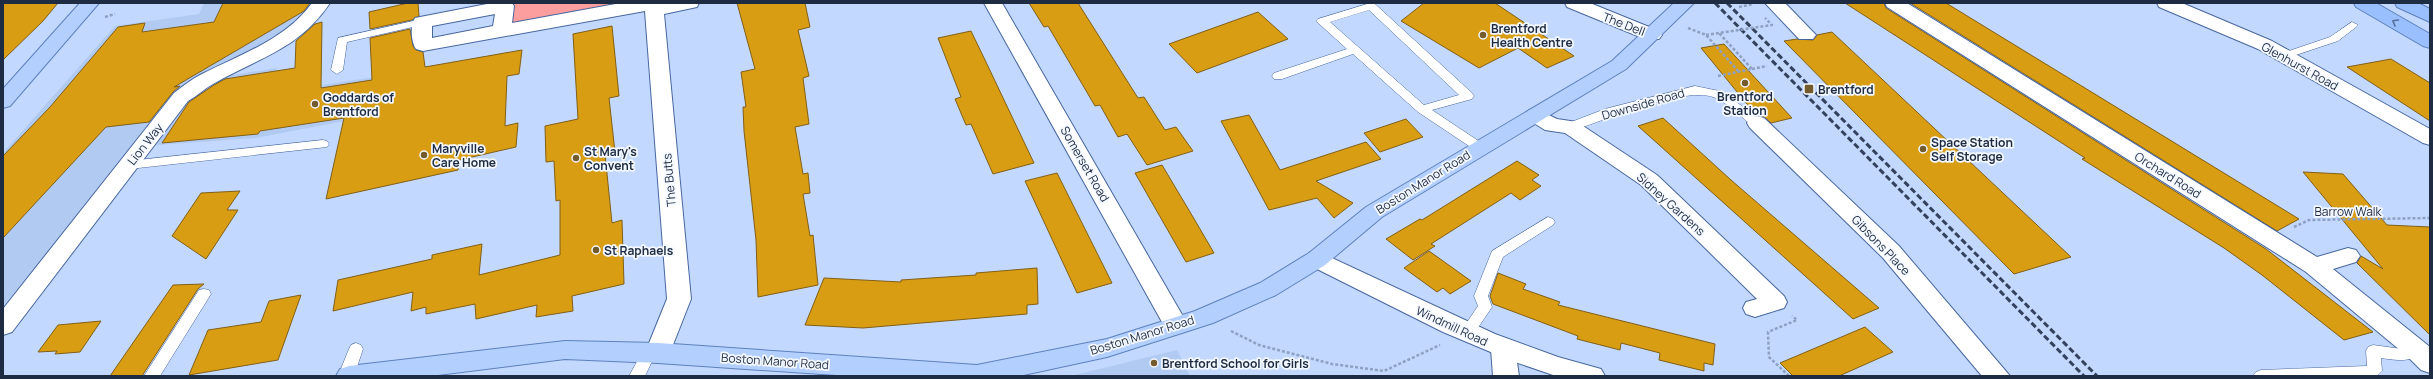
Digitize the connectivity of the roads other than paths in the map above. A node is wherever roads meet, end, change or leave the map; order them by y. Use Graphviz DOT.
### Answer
graph roads {
  1 [pos="90,3"];
  2 [pos="321,3"];
  3 [pos="690,3"];
  4 [pos="993,3"];
  5 [pos="1574,3"];
  6 [pos="1894,3"];
  7 [pos="2166,3"];
  8 [pos="2363,3"];
  9 [pos="2404,3"];
  10 [pos="653,5"];
  11 [pos="1769,11"];
  12 [pos="1681,14"];
  13 [pos="2430,16"];
  14 [pos="422,22"];
  15 [pos="2352,25"];
  16 [pos="1652,35"];
  17 [pos="1806,35"];
  18 [pos="2430,42"];
  19 [pos="1355,50"];
  20 [pos="2284,56"];
  21 [pos="337,70"];
  22 [pos="1278,76"];
  23 [pos="10,88"];
  24 [pos="3,102"];
  25 [pos="1422,109"];
  26 [pos="1536,115"];
  27 [pos="1757,123"];
  28 [pos="1570,127"];
  29 [pos="2430,138"];
  30 [pos="323,144"];
  31 [pos="1479,147"];
  32 [pos="129,165"];
  33 [pos="1548,222"];
  34 [pos="2348,256"];
  35 [pos="1317,259"];
  36 [pos="2314,266"];
  37 [pos="204,294"];
  38 [pos="1765,305"];
  39 [pos="1176,324"];
  40 [pos="3,326"];
  41 [pos="1466,334"];
  42 [pos="356,349"];
  43 [pos="1503,349"];
  44 [pos="653,353"];
  45 [pos="2423,356"];
  46 [pos="430,371"];
  47 [pos="946,374"];
  48 [pos="152,376"];
  49 [pos="346,376"];
  50 [pos="349,376"];
  51 [pos="637,376"];
  52 [pos="1506,376"];
  53 [pos="1592,376"];
  54 [pos="1997,376"];
  55 [pos="2261,376"];
  1 -- 23 [label="main road"];
  2 -- 32 [label="street, Lion Way"];
  3 -- 10 [label="street"];
  4 -- 39 [label="street, Somerset Road"];
  5 -- 16 [label="street, The Dell"];
  6 -- 36 [label="street, Orchard Road"];
  7 -- 20 [label="street, Glenhurst Road"];
  18 -- 8 [label="highway, one-way"];
  9 -- 13 [label="highway"];
  10 -- 14 [label="street"];
  10 -- 44 [label="street, The Butts"];
  11 -- 17 [label="street"];
  12 -- 16 [label="main road, Boston Manor Road"];
  14 -- 21 [label="lane"];
  15 -- 20 [label="lane"];
  16 -- 26 [label="main road, Boston Manor Road"];
  19 -- 22 [label="lane"];
  19 -- 25 [label="lane"];
  19 -- 25 [label="lane"];
  20 -- 29 [label="street, Glenhurst Road"];
  23 -- 24 [label="main road"];
  25 -- 31 [label="lane"];
  26 -- 28 [label="street, Sidney Gardens"];
  26 -- 31 [label="main road, Boston Manor Road"];
  27 -- 28 [label="lane, Downside Road"];
  27 -- 54 [label="street, Gibsons Place"];
  28 -- 38 [label="street, Sidney Gardens"];
  30 -- 32 [label="lane"];
  31 -- 35 [label="main road, Boston Manor Road"];
  32 -- 40 [label="street, Lion Way"];
  33 -- 41 [label="lane"];
  34 -- 36 [label="street"];
  35 -- 39 [label="main road, Boston Manor Road"];
  35 -- 41 [label="street, Windmill Road"];
  36 -- 45 [label="street, Orchard Road"];
  37 -- 48 [label="lane"];
  39 -- 47 [label="main road, Boston Manor Road"];
  41 -- 43 [label="street, Windmill Road"];
  42 -- 49 [label="lane"];
  43 -- 52 [label="street"];
  43 -- 53 [label="street, Windmill Road"];
  44 -- 46 [label="main road, Boston Manor Road"];
  44 -- 47 [label="main road, Boston Manor Road"];
  44 -- 51 [label="lane"];
  45 -- 55 [label="lane"];
  46 -- 50 [label="main road, Boston Manor Road"];
}
